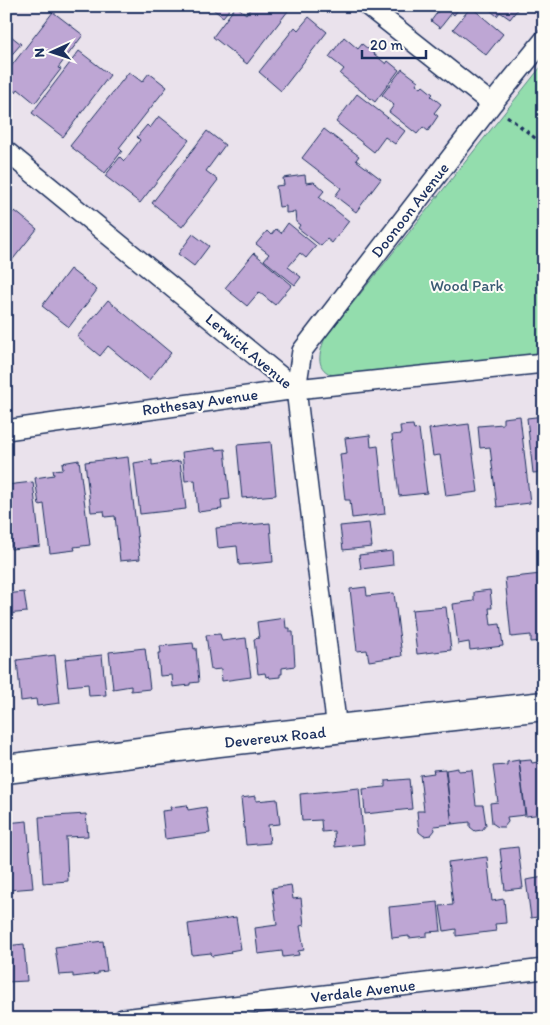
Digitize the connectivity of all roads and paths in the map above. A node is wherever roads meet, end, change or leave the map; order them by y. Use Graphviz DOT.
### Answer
graph roads {
  1 [pos="368,6"];
  2 [pos="544,40"];
  3 [pos="492,104"];
  4 [pos="544,145"];
  5 [pos="6,151"];
  6 [pos="544,362"];
  7 [pos="296,389"];
  8 [pos="6,430"];
  9 [pos="544,706"];
  10 [pos="337,730"];
  11 [pos="6,769"];
  12 [pos="544,969"];
  13 [pos="123,1019"];
  1 -- 3 [label="street"];
  2 -- 3 [label="street, Doonoon Avenue"];
  3 -- 4 [label="path"];
  3 -- 7 [label="street, Doonoon Avenue"];
  5 -- 7 [label="street, Lerwick Avenue"];
  6 -- 7 [label="street, Rothesay Avenue"];
  7 -- 8 [label="street, Rothesay Avenue"];
  7 -- 10 [label="street, Lerwick Avenue"];
  9 -- 10 [label="street, Devereux Road"];
  10 -- 11 [label="street, Devereux Road"];
  12 -- 13 [label="street, Verdale Avenue"];
}
